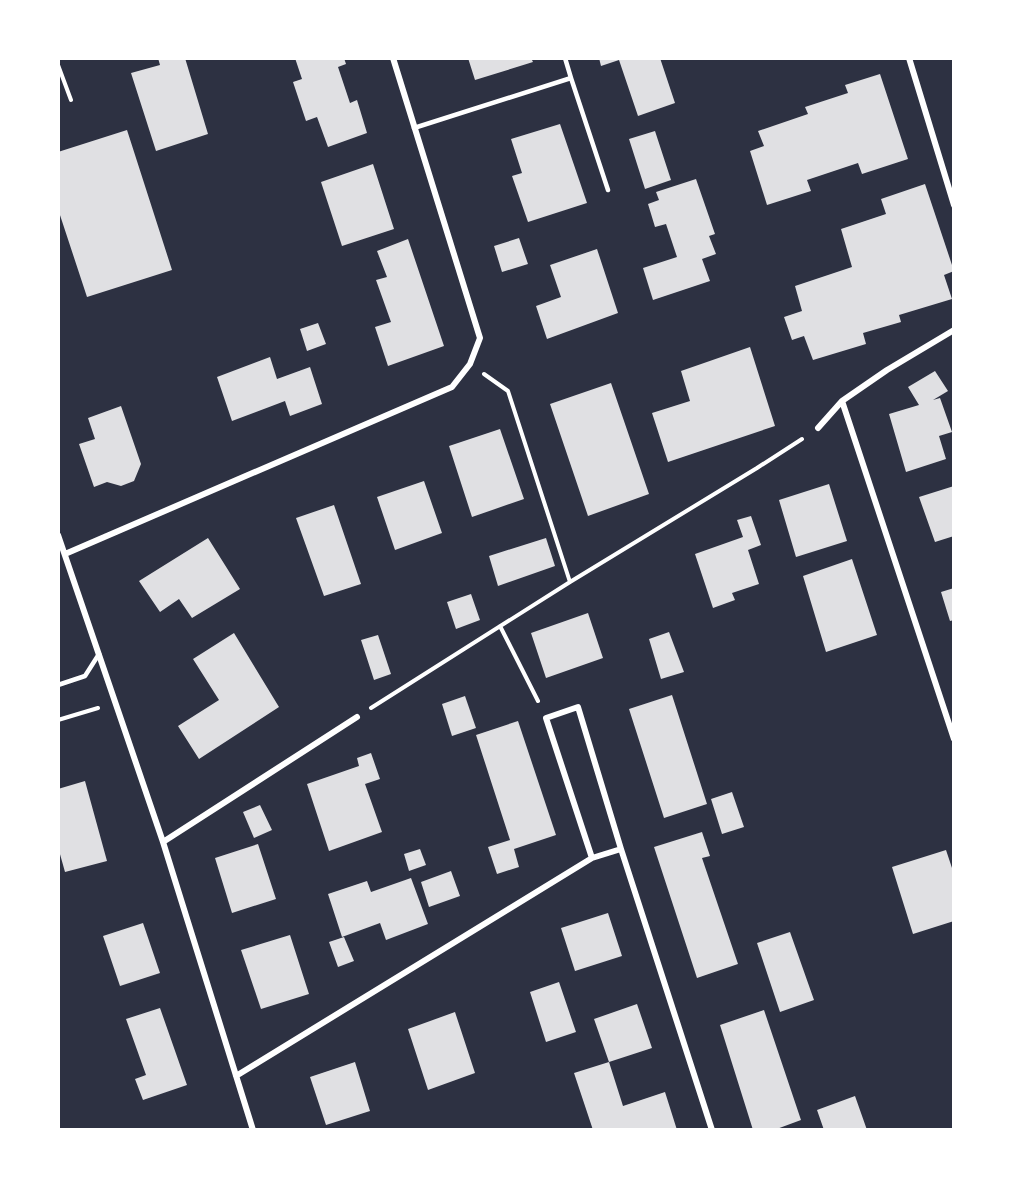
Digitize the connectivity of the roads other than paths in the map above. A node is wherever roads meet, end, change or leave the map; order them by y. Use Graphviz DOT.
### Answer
graph roads {
  1 [pos="393,58"];
  2 [pos="565,58"];
  3 [pos="909,58"];
  4 [pos="571,78"];
  5 [pos="414,128"];
  6 [pos="608,190"];
  7 [pos="954,205"];
  8 [pos="954,330"];
  9 [pos="842,401"];
  10 [pos="818,428"];
  11 [pos="58,535"];
  12 [pos="65,554"];
  13 [pos="99,654"];
  14 [pos="58,685"];
  15 [pos="357,717"];
  16 [pos="954,739"];
  17 [pos="163,842"];
  18 [pos="621,849"];
  19 [pos="592,858"];
  20 [pos="236,1076"];
  21 [pos="254,1130"];
  22 [pos="712,1130"];
  1 -- 5 [label="street"];
  2 -- 4 [label="lane"];
  3 -- 7 [label="street"];
  4 -- 5 [label="lane"];
  4 -- 6 [label="lane"];
  5 -- 12 [label="street"];
  8 -- 9 [label="street"];
  9 -- 10 [label="street"];
  9 -- 16 [label="street"];
  11 -- 12 [label="street"];
  12 -- 13 [label="street"];
  13 -- 14 [label="lane"];
  13 -- 17 [label="street"];
  15 -- 17 [label="street"];
  17 -- 20 [label="street"];
  18 -- 19 [label="street"];
  18 -- 19 [label="street"];
  18 -- 22 [label="street"];
  19 -- 20 [label="street"];
  20 -- 21 [label="street"];
}
